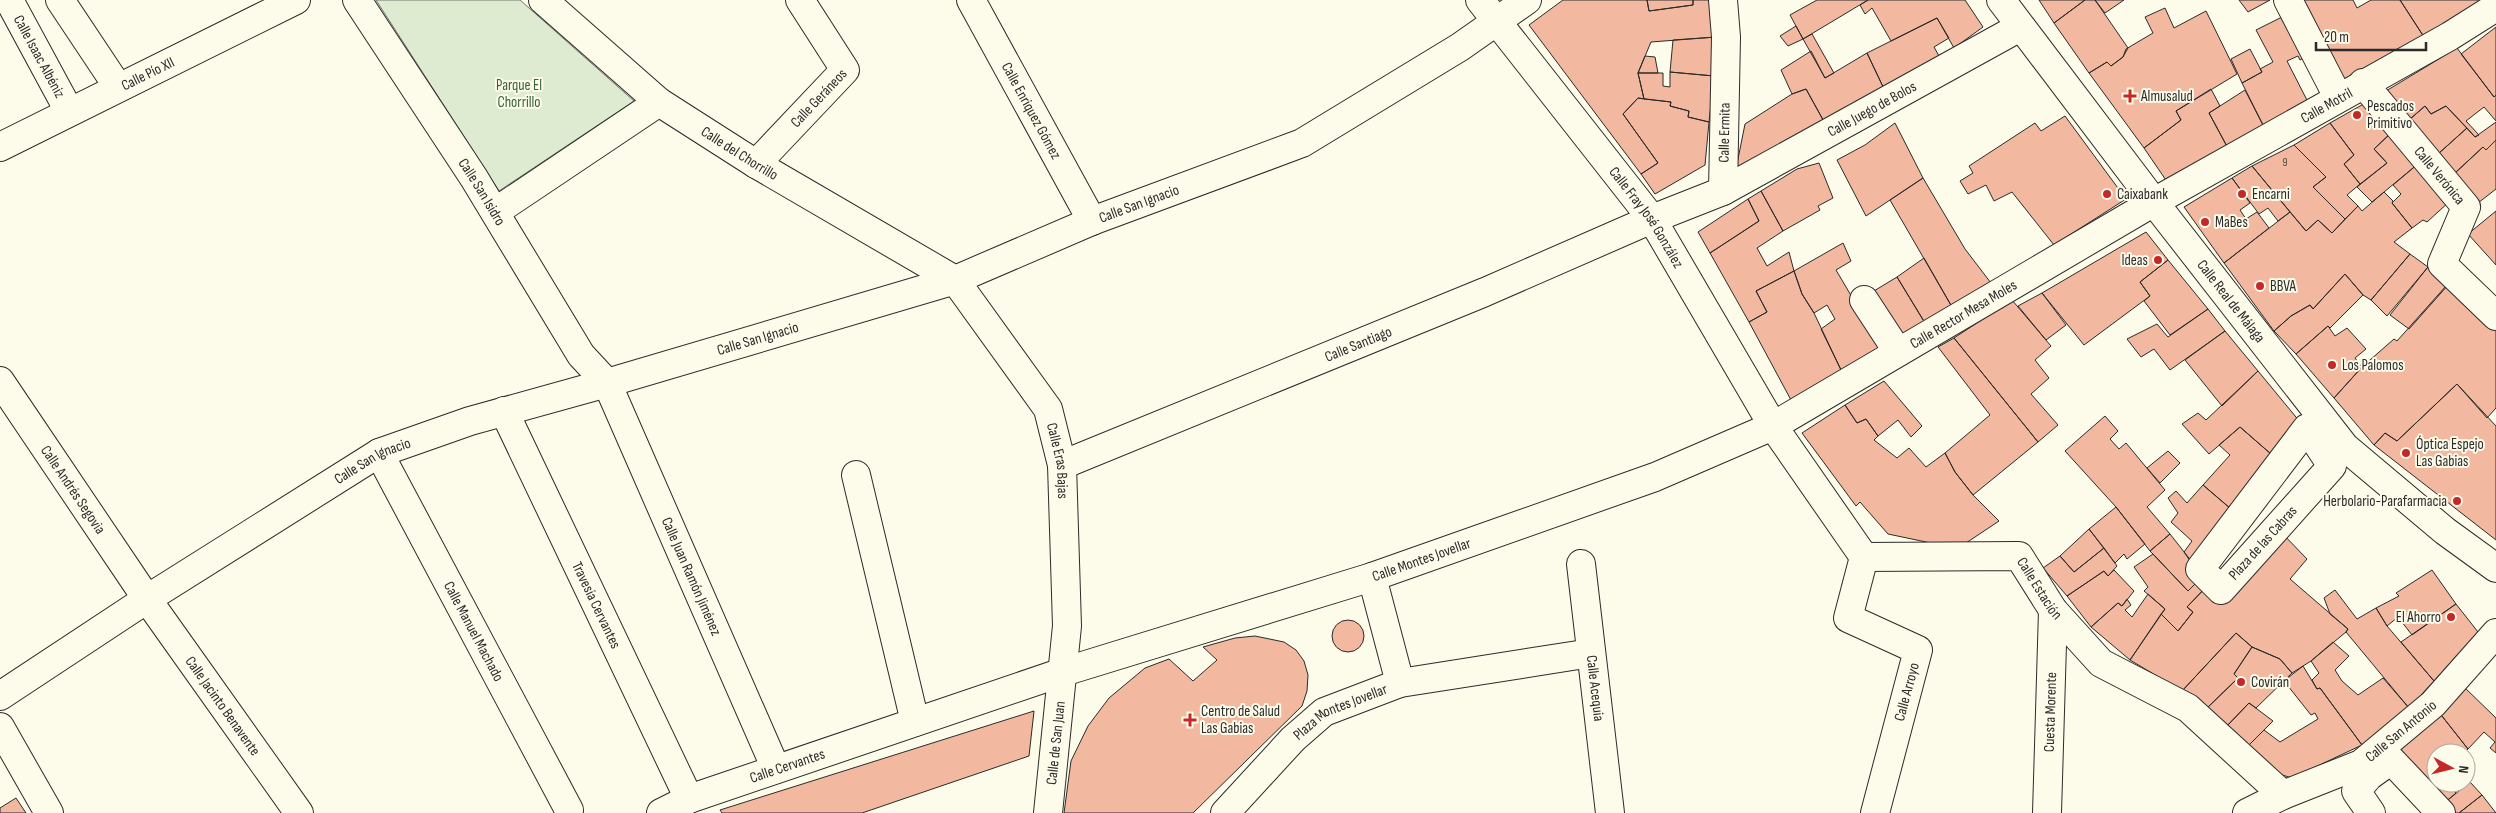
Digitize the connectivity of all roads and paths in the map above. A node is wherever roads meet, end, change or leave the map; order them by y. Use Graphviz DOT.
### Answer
graph roads {
  1 [pos="9,0"];
  2 [pos="60,0"];
  3 [pos="296,0"];
  4 [pos="357,0"];
  5 [pos="543,0"];
  6 [pos="800,0"];
  7 [pos="971,0"];
  8 [pos="1480,0"];
  9 [pos="1528,0"];
  10 [pos="1724,0"];
  11 [pos="2001,0"];
  12 [pos="2288,0"];
  13 [pos="2496,6"];
  14 [pos="1499,21"];
  15 [pos="2020,27"];
  16 [pos="2363,83"];
  17 [pos="118,87"];
  18 [pos="2338,97"];
  19 [pos="659,102"];
  20 [pos="69,111"];
  21 [pos="0,147"];
  22 [pos="756,164"];
  23 [pos="1723,190"];
  24 [pos="2154,202"];
  25 [pos="495,212"];
  26 [pos="1652,219"];
  27 [pos="1092,221"];
  28 [pos="955,280"];
  29 [pos="1864,300"];
  30 [pos="2496,316"];
  31 [pos="1898,352"];
  32 [pos="0,381"];
  33 [pos="607,383"];
  34 [pos="504,412"];
  35 [pos="1773,426"];
  36 [pos="2307,428"];
  37 [pos="379,453"];
  38 [pos="1062,465"];
  39 [pos="856,475"];
  40 [pos="1864,557"];
  41 [pos="1581,564"];
  42 [pos="2496,568"];
  43 [pos="1372,577"];
  44 [pos="147,599"];
  45 [pos="2053,610"];
  46 [pos="2496,633"];
  47 [pos="1591,653"];
  48 [pos="1063,672"];
  49 [pos="1400,683"];
  50 [pos="0,696"];
  51 [pos="915,722"];
  52 [pos="0,727"];
  53 [pos="776,769"];
  54 [pos="2327,778"];
  55 [pos="2283,795"];
  56 [pos="701,802"];
  57 [pos="569,810"];
  58 [pos="48,813"];
  59 [pos="299,813"];
  60 [pos="661,813"];
  61 [pos="1048,813"];
  62 [pos="1225,813"];
  63 [pos="1610,813"];
  64 [pos="1875,813"];
  65 [pos="2047,813"];
  66 [pos="2247,813"];
  67 [pos="2351,813"];
  68 [pos="2371,813"];
  69 [pos="2441,813"];
  1 -- 20 [label="street, Calle Isaac Albéniz"];
  2 -- 17 [label="street"];
  3 -- 17 [label="street, Calle Pío XII"];
  4 -- 25 [label="street, Calle San Isidro"];
  5 -- 19 [label="street, Calle del Chorrillo"];
  6 -- 22 [label="street, Calle Geráneos"];
  7 -- 27 [label="street, Calle Enriquez Gómez"];
  8 -- 14 [label="street, Calle Fray José González"];
  9 -- 14 [label="street, Calle San Ignacio"];
  10 -- 23 [label="street, Calle Ermita"];
  11 -- 15 [label="street, Calle Real de Málaga"];
  12 -- 18 [label="street"];
  13 -- 16 [label="street, Calle Motril"];
  14 -- 26 [label="street, Calle Fray José González"];
  14 -- 27 [label="street, Calle San Ignacio"];
  15 -- 23 [label="street, Calle Juego de Bolos"];
  15 -- 24 [label="street, Calle Real de Málaga"];
  16 -- 18 [label="street, Calle Motril"];
  16 -- 30 [label="street, Calle Verónica"];
  17 -- 20 [label="street, Calle Pío XII"];
  18 -- 24 [label="street, Calle Motril"];
  19 -- 22 [label="street, Calle del Chorrillo"];
  19 -- 25 [label="street"];
  20 -- 21 [label="street, Calle Pío XII"];
  22 -- 28 [label="street, Calle del Chorrillo"];
  23 -- 26 [label="street"];
  24 -- 31 [label="street, Calle Rector Mesa Moles"];
  24 -- 42 [label="street, Calle Real de Málaga"];
  25 -- 33 [label="street, Calle San Isidro"];
  26 -- 35 [label="street, Calle Fray José González"];
  26 -- 38 [label="street, Calle Santiago"];
  27 -- 28 [label="street, Calle San Ignacio"];
  28 -- 33 [label="street, Calle San Ignacio"];
  28 -- 38 [label="street, Calle Eras Bajas"];
  29 -- 31 [label="street"];
  31 -- 35 [label="street, Calle Rector Mesa Moles"];
  32 -- 44 [label="street, Calle Andrés Segovia"];
  33 -- 34 [label="street, Calle San Ignacio"];
  33 -- 53 [label="street, Calle Juan Ramón Jiménez"];
  34 -- 37 [label="street, Calle San Ignacio"];
  34 -- 56 [label="street, Travesía Cervantes"];
  35 -- 40 [label="street"];
  35 -- 43 [label="street, Calle Montes Jovellar"];
  36 -- 36 [label="street, Plaza de las Cabras"];
  37 -- 44 [label="street, Calle San Ignacio"];
  37 -- 57 [label="street, Calle Manuel Machado"];
  38 -- 48 [label="street, Calle Eras Bajas"];
  39 -- 51 [label="street"];
  40 -- 45 [label="street, Calle Estación"];
  40 -- 64 [label="street, Calle Arroyo"];
  41 -- 47 [label="street, Calle Acequia"];
  43 -- 48 [label="street, Calle Montes Jovellar"];
  43 -- 49 [label="street, Plaza Montes Jovellar"];
  44 -- 50 [label="street, Calle San Ignacio"];
  44 -- 59 [label="street, Calle Jacinto Benavente"];
  45 -- 55 [label="street, Calle Estación"];
  45 -- 65 [label="street, Cuesta Morente"];
  46 -- 54 [label="street, Calle San Antonio"];
  47 -- 49 [label="street, Plaza Montes Jovellar"];
  47 -- 63 [label="street, Calle Acequia"];
  48 -- 51 [label="street, Calle Cervantes"];
  48 -- 61 [label="street, Calle de San Juan"];
  49 -- 62 [label="street, Plaza Montes Jovellar"];
  51 -- 53 [label="street, Calle Cervantes"];
  52 -- 58 [label="street"];
  53 -- 56 [label="street, Calle Cervantes"];
  54 -- 55 [label="street, Calle San Antonio"];
  54 -- 67 [label="street"];
  55 -- 66 [label="street, Calle San Antonio"];
  56 -- 60 [label="street, Calle Cervantes"];
  68 -- 69 [label="street"];
}
